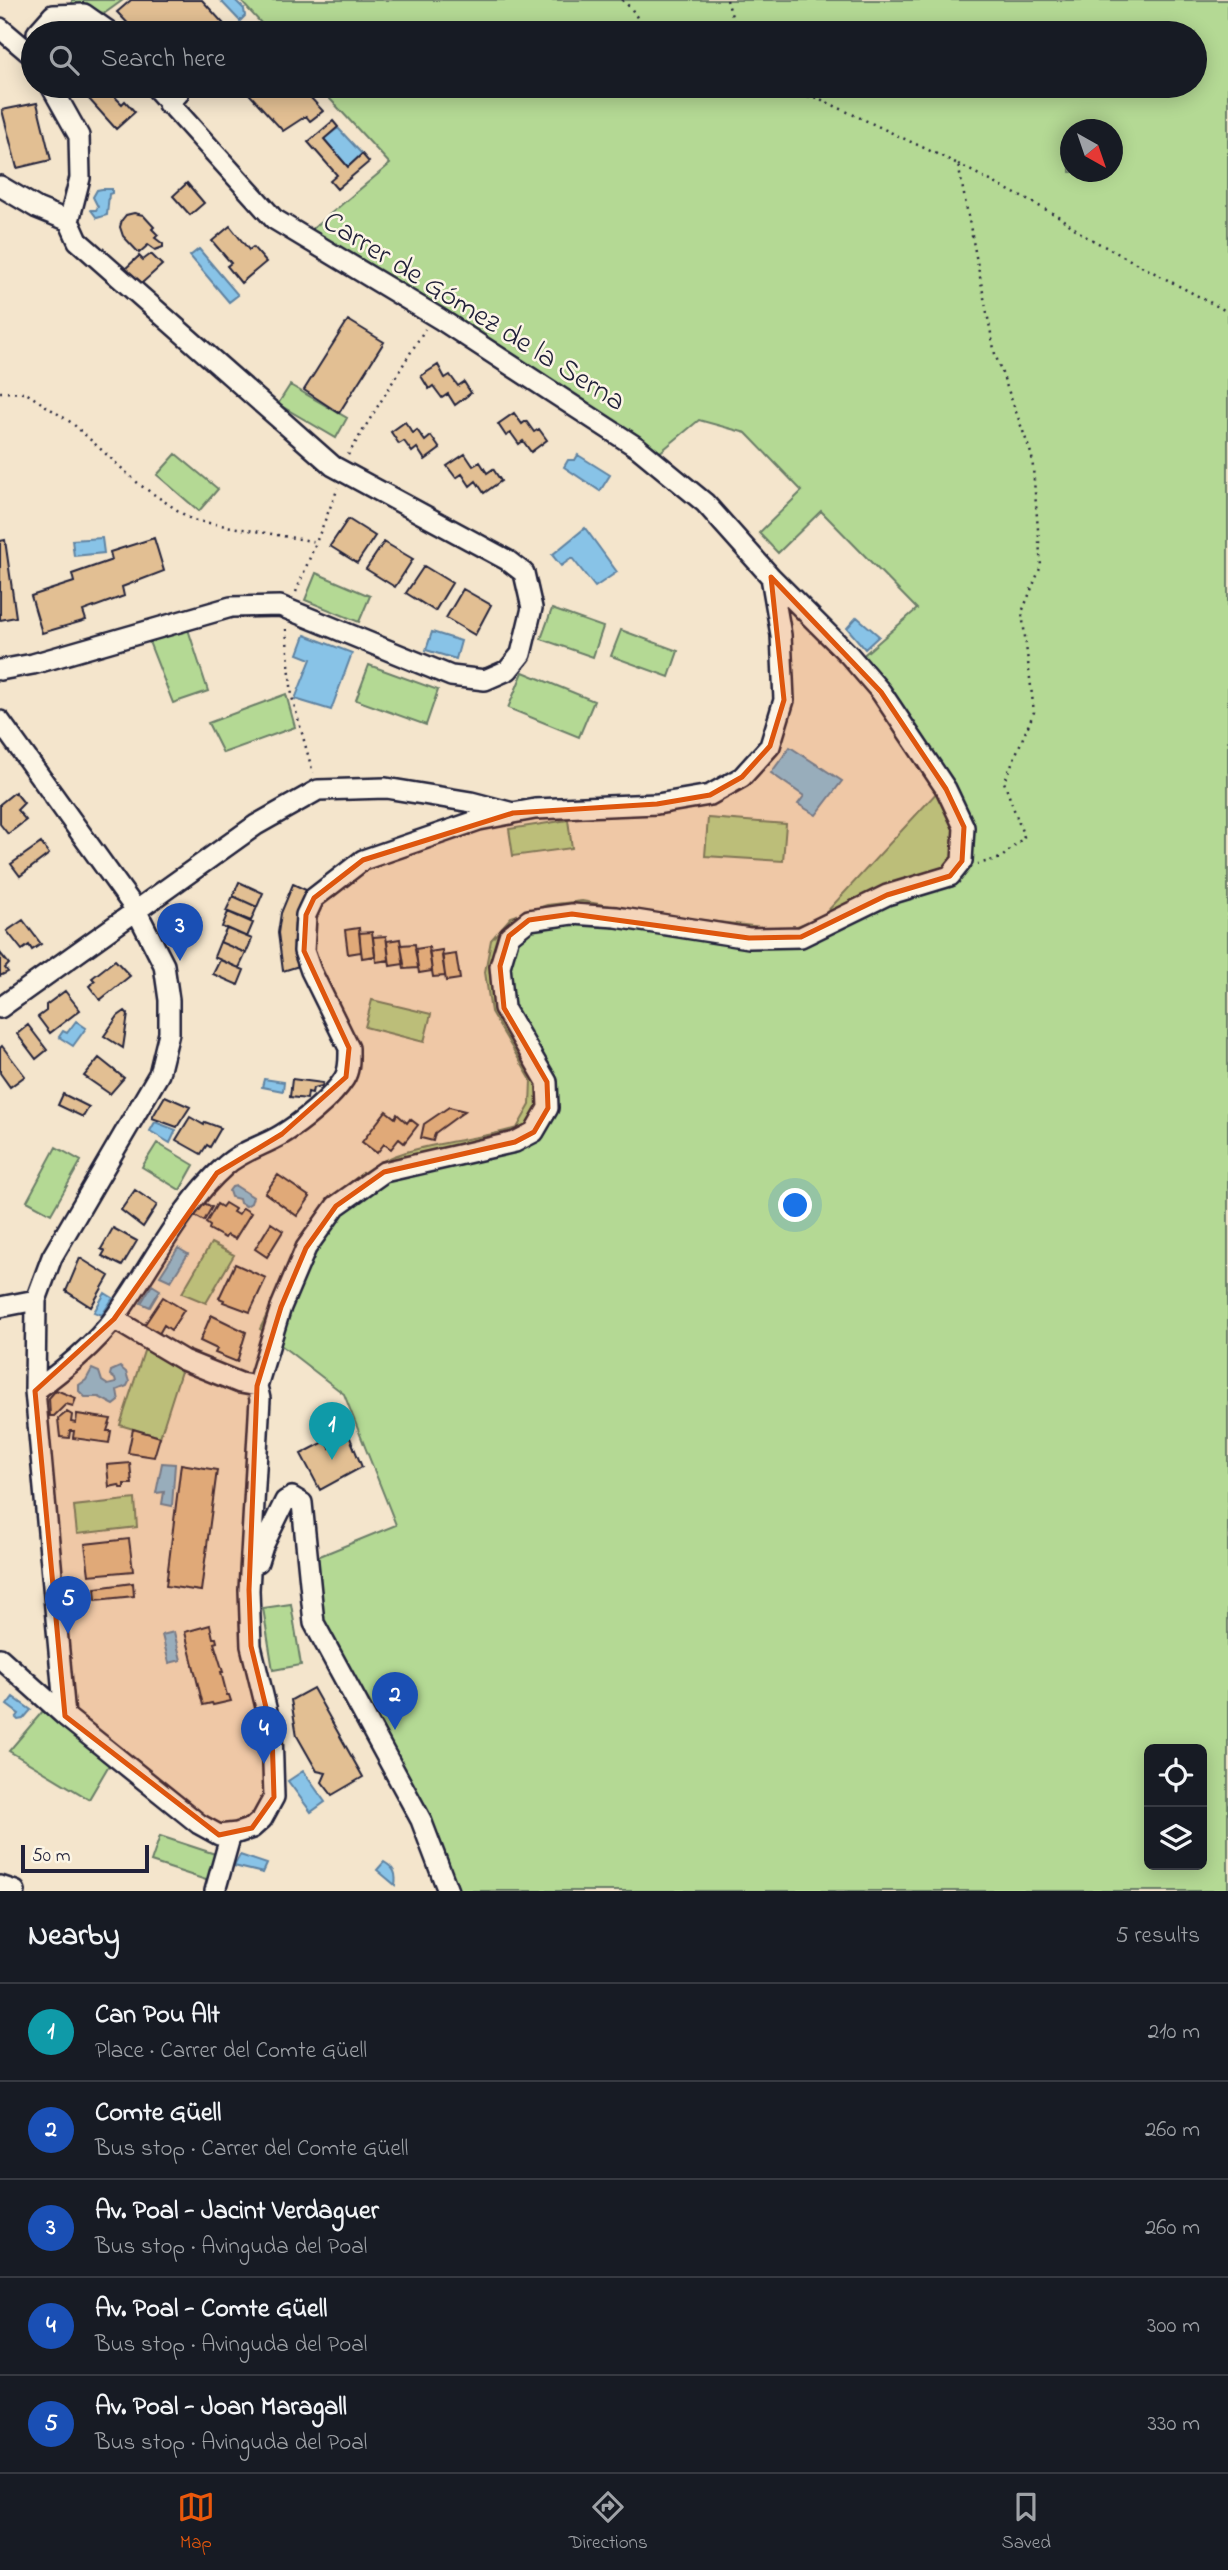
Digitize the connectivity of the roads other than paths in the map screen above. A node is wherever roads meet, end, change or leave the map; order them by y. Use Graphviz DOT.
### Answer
graph roads {
  1 [pos="48,21"];
  2 [pos="94,21"];
  3 [pos="0,28"];
  4 [pos="21,43"];
  5 [pos="58,98"];
  6 [pos="164,98"];
  7 [pos="174,98"];
  8 [pos="169,104"];
  9 [pos="0,186"];
  10 [pos="69,221"];
  11 [pos="771,577"];
  12 [pos="0,670"];
  13 [pos="0,721"];
  14 [pos="513,813"];
  15 [pos="136,910"];
  16 [pos="0,1008"];
  17 [pos="36,1300"];
  18 [pos="0,1307"];
  19 [pos="114,1319"];
  20 [pos="257,1386"];
  21 [pos="34,1391"];
  22 [pos="249,1590"];
  23 [pos="3,1664"];
  24 [pos="65,1716"];
  25 [pos="231,1834"];
  26 [pos="0,1886"];
  27 [pos="15,1891"];
  28 [pos="215,1891"];
  29 [pos="448,1891"];
  1 -- 2 [label="street"];
  3 -- 4 [label="street"];
  5 -- 10 [label="street"];
  6 -- 8 [label="street, Carrer de Gómez de la Serna"];
  7 -- 8 [label="street"];
  8 -- 11 [label="street, Carrer de Gómez de la Serna"];
  9 -- 10 [label="street"];
  10 -- 12 [label="street"];
  11 -- 14 [label="street"];
  11 -- 20 [label="street, Carrer de Gómez de la Serna"];
  13 -- 15 [label="street"];
  14 -- 15 [label="street"];
  14 -- 19 [label="street"];
  15 -- 16 [label="street"];
  15 -- 17 [label="street"];
  17 -- 18 [label="street"];
  17 -- 21 [label="street"];
  19 -- 20 [label="street"];
  19 -- 21 [label="street"];
  20 -- 22 [label="street"];
  21 -- 24 [label="street"];
  22 -- 25 [label="street"];
  22 -- 29 [label="street"];
  23 -- 24 [label="street"];
  24 -- 25 [label="street"];
  25 -- 28 [label="street"];
  26 -- 27 [label="street"];
}
